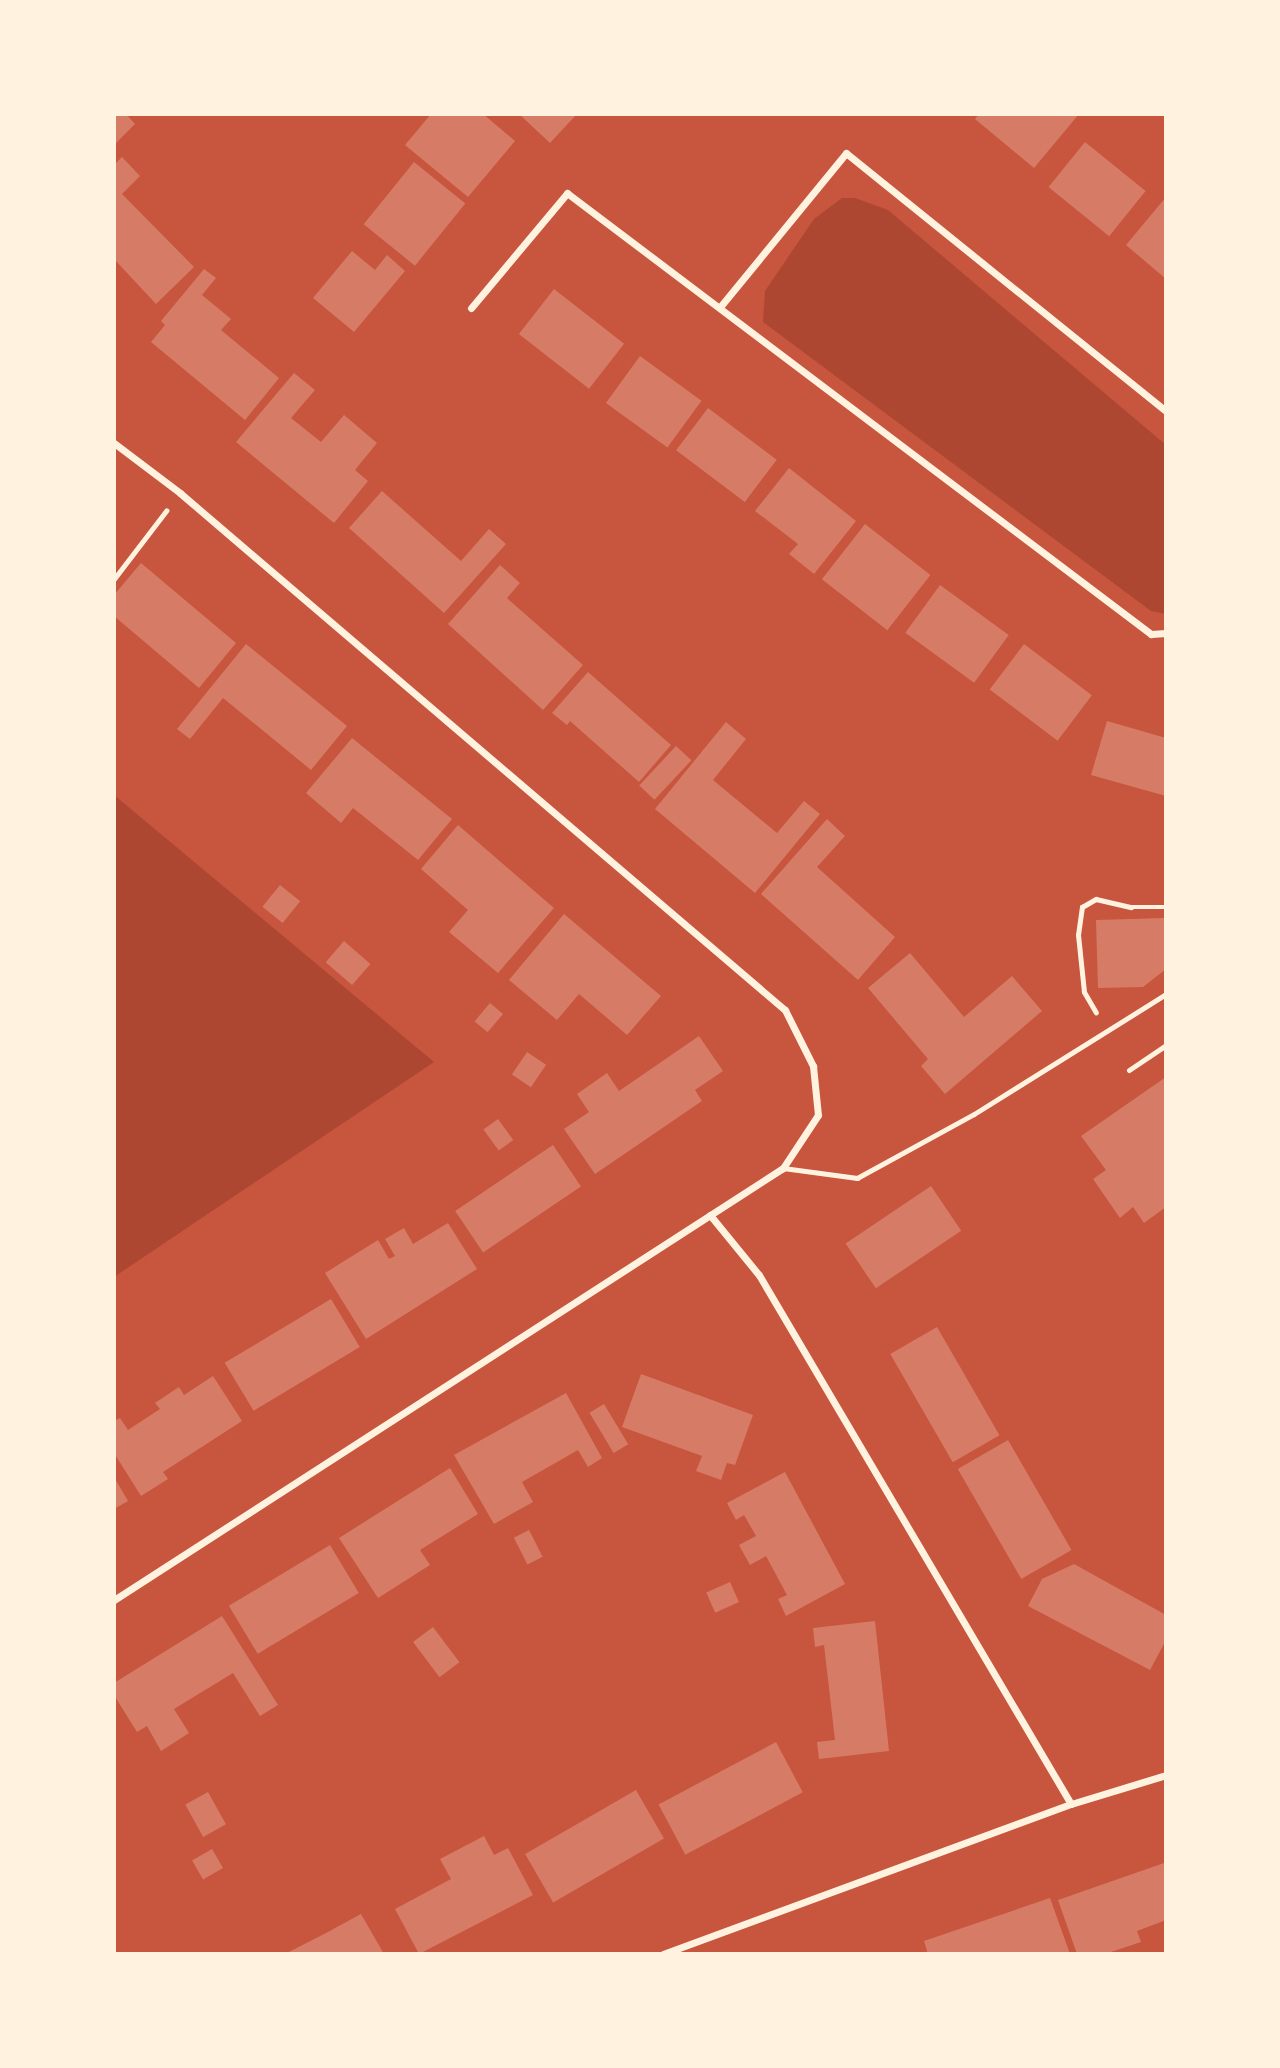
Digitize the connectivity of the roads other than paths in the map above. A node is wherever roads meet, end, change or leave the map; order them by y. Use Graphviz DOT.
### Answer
graph roads {
  1 [pos="720,307"];
  2 [pos="471,308"];
  3 [pos="1166,411"];
  4 [pos="114,443"];
  5 [pos="1166,633"];
  6 [pos="1166,995"];
  7 [pos="1166,1045"];
  8 [pos="1129,1070"];
  9 [pos="783,1167"];
  10 [pos="709,1215"];
  11 [pos="114,1600"];
  12 [pos="1166,1775"];
  13 [pos="1070,1804"];
  14 [pos="663,1954"];
  1 -- 2 [label="street"];
  1 -- 3 [label="street"];
  1 -- 5 [label="street"];
  4 -- 9 [label="street"];
  6 -- 9 [label="lane"];
  7 -- 8 [label="lane"];
  9 -- 10 [label="street"];
  10 -- 11 [label="street"];
  10 -- 13 [label="street"];
  12 -- 13 [label="street"];
  13 -- 14 [label="street"];
}
